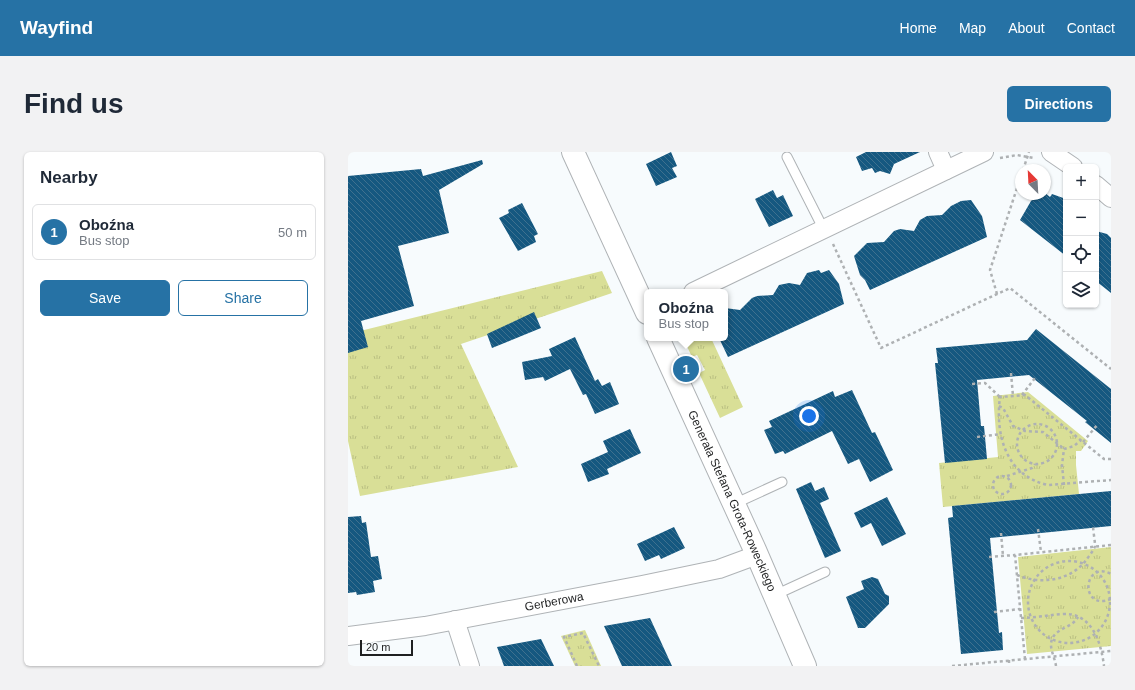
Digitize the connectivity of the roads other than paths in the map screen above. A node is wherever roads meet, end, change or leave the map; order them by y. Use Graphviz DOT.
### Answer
graph roads {
  1 [pos="573,152"];
  2 [pos="938,152"];
  3 [pos="787,156"];
  4 [pos="990,156"];
  5 [pos="1045,156"];
  6 [pos="1065,164"];
  7 [pos="946,170"];
  8 [pos="1099,188"];
  9 [pos="1111,198"];
  10 [pos="823,228"];
  11 [pos="699,289"];
  12 [pos="644,307"];
  13 [pos="659,341"];
  14 [pos="782,482"];
  15 [pos="734,504"];
  16 [pos="757,555"];
  17 [pos="826,572"];
  18 [pos="775,595"];
  19 [pos="455,620"];
  20 [pos="348,636"];
  21 [pos="470,666"];
  22 [pos="805,666"];
  1 -- 12 [label="street"];
  2 -- 7 [label="street"];
  3 -- 10 [label="lane"];
  4 -- 7 [label="street"];
  5 -- 6 [label="street"];
  7 -- 10 [label="street"];
  8 -- 9 [label="street"];
  10 -- 11 [label="street"];
  13 -- 15 [label="street, Generała Stefana Grota-Roweckiego"];
  14 -- 15 [label="lane"];
  15 -- 16 [label="street, Generała Stefana Grota-Roweckiego"];
  16 -- 18 [label="street, Generała Stefana Grota-Roweckiego"];
  16 -- 19 [label="street, Gerberowa"];
  17 -- 18 [label="lane"];
  18 -- 22 [label="street, Generała Stefana Grota-Roweckiego"];
  19 -- 20 [label="street, Gerberowa"];
  19 -- 21 [label="street"];
}
